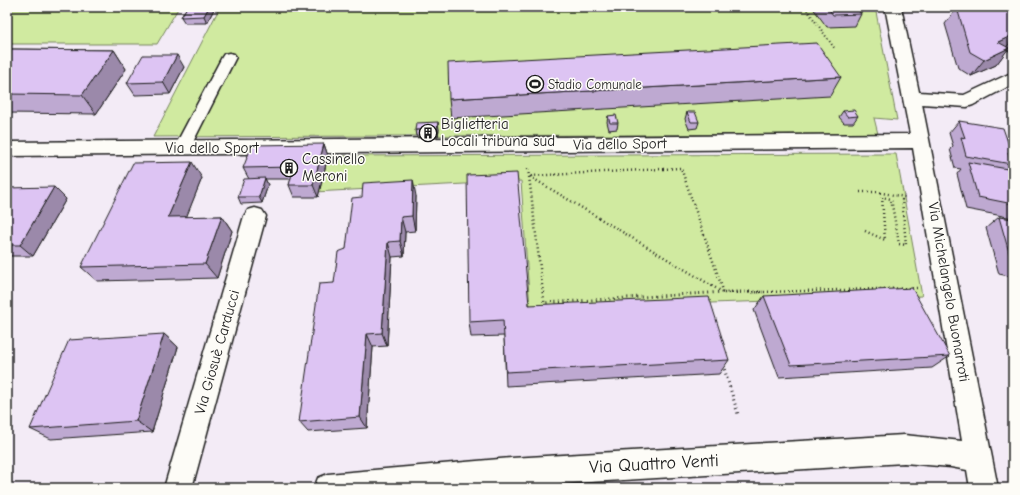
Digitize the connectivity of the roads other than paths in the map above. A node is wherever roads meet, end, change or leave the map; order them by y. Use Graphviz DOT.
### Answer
graph roads {
  1 [pos="893,7"];
  2 [pos="229,57"];
  3 [pos="1013,77"];
  4 [pos="912,97"];
  5 [pos="921,141"];
  6 [pos="182,148"];
  7 [pos="7,149"];
  8 [pos="255,216"];
  9 [pos="979,459"];
  10 [pos="512,480"];
  11 [pos="178,488"];
  12 [pos="328,488"];
  13 [pos="984,488"];
  1 -- 4 [label="street, Via Michelangelo Buonarroti"];
  2 -- 6 [label="lane"];
  3 -- 4 [label="street"];
  4 -- 5 [label="street, Via Michelangelo Buonarroti"];
  5 -- 6 [label="street, Via dello Sport"];
  5 -- 9 [label="street, Via Michelangelo Buonarroti"];
  6 -- 7 [label="street, Via dello Sport"];
  8 -- 11 [label="street, Via Giosuè Carducci"];
  9 -- 10 [label="street, Via Quattro Venti"];
  9 -- 13 [label="street, Via Michelangelo Buonarroti"];
  10 -- 12 [label="street, Via Quattro Venti"];
}
